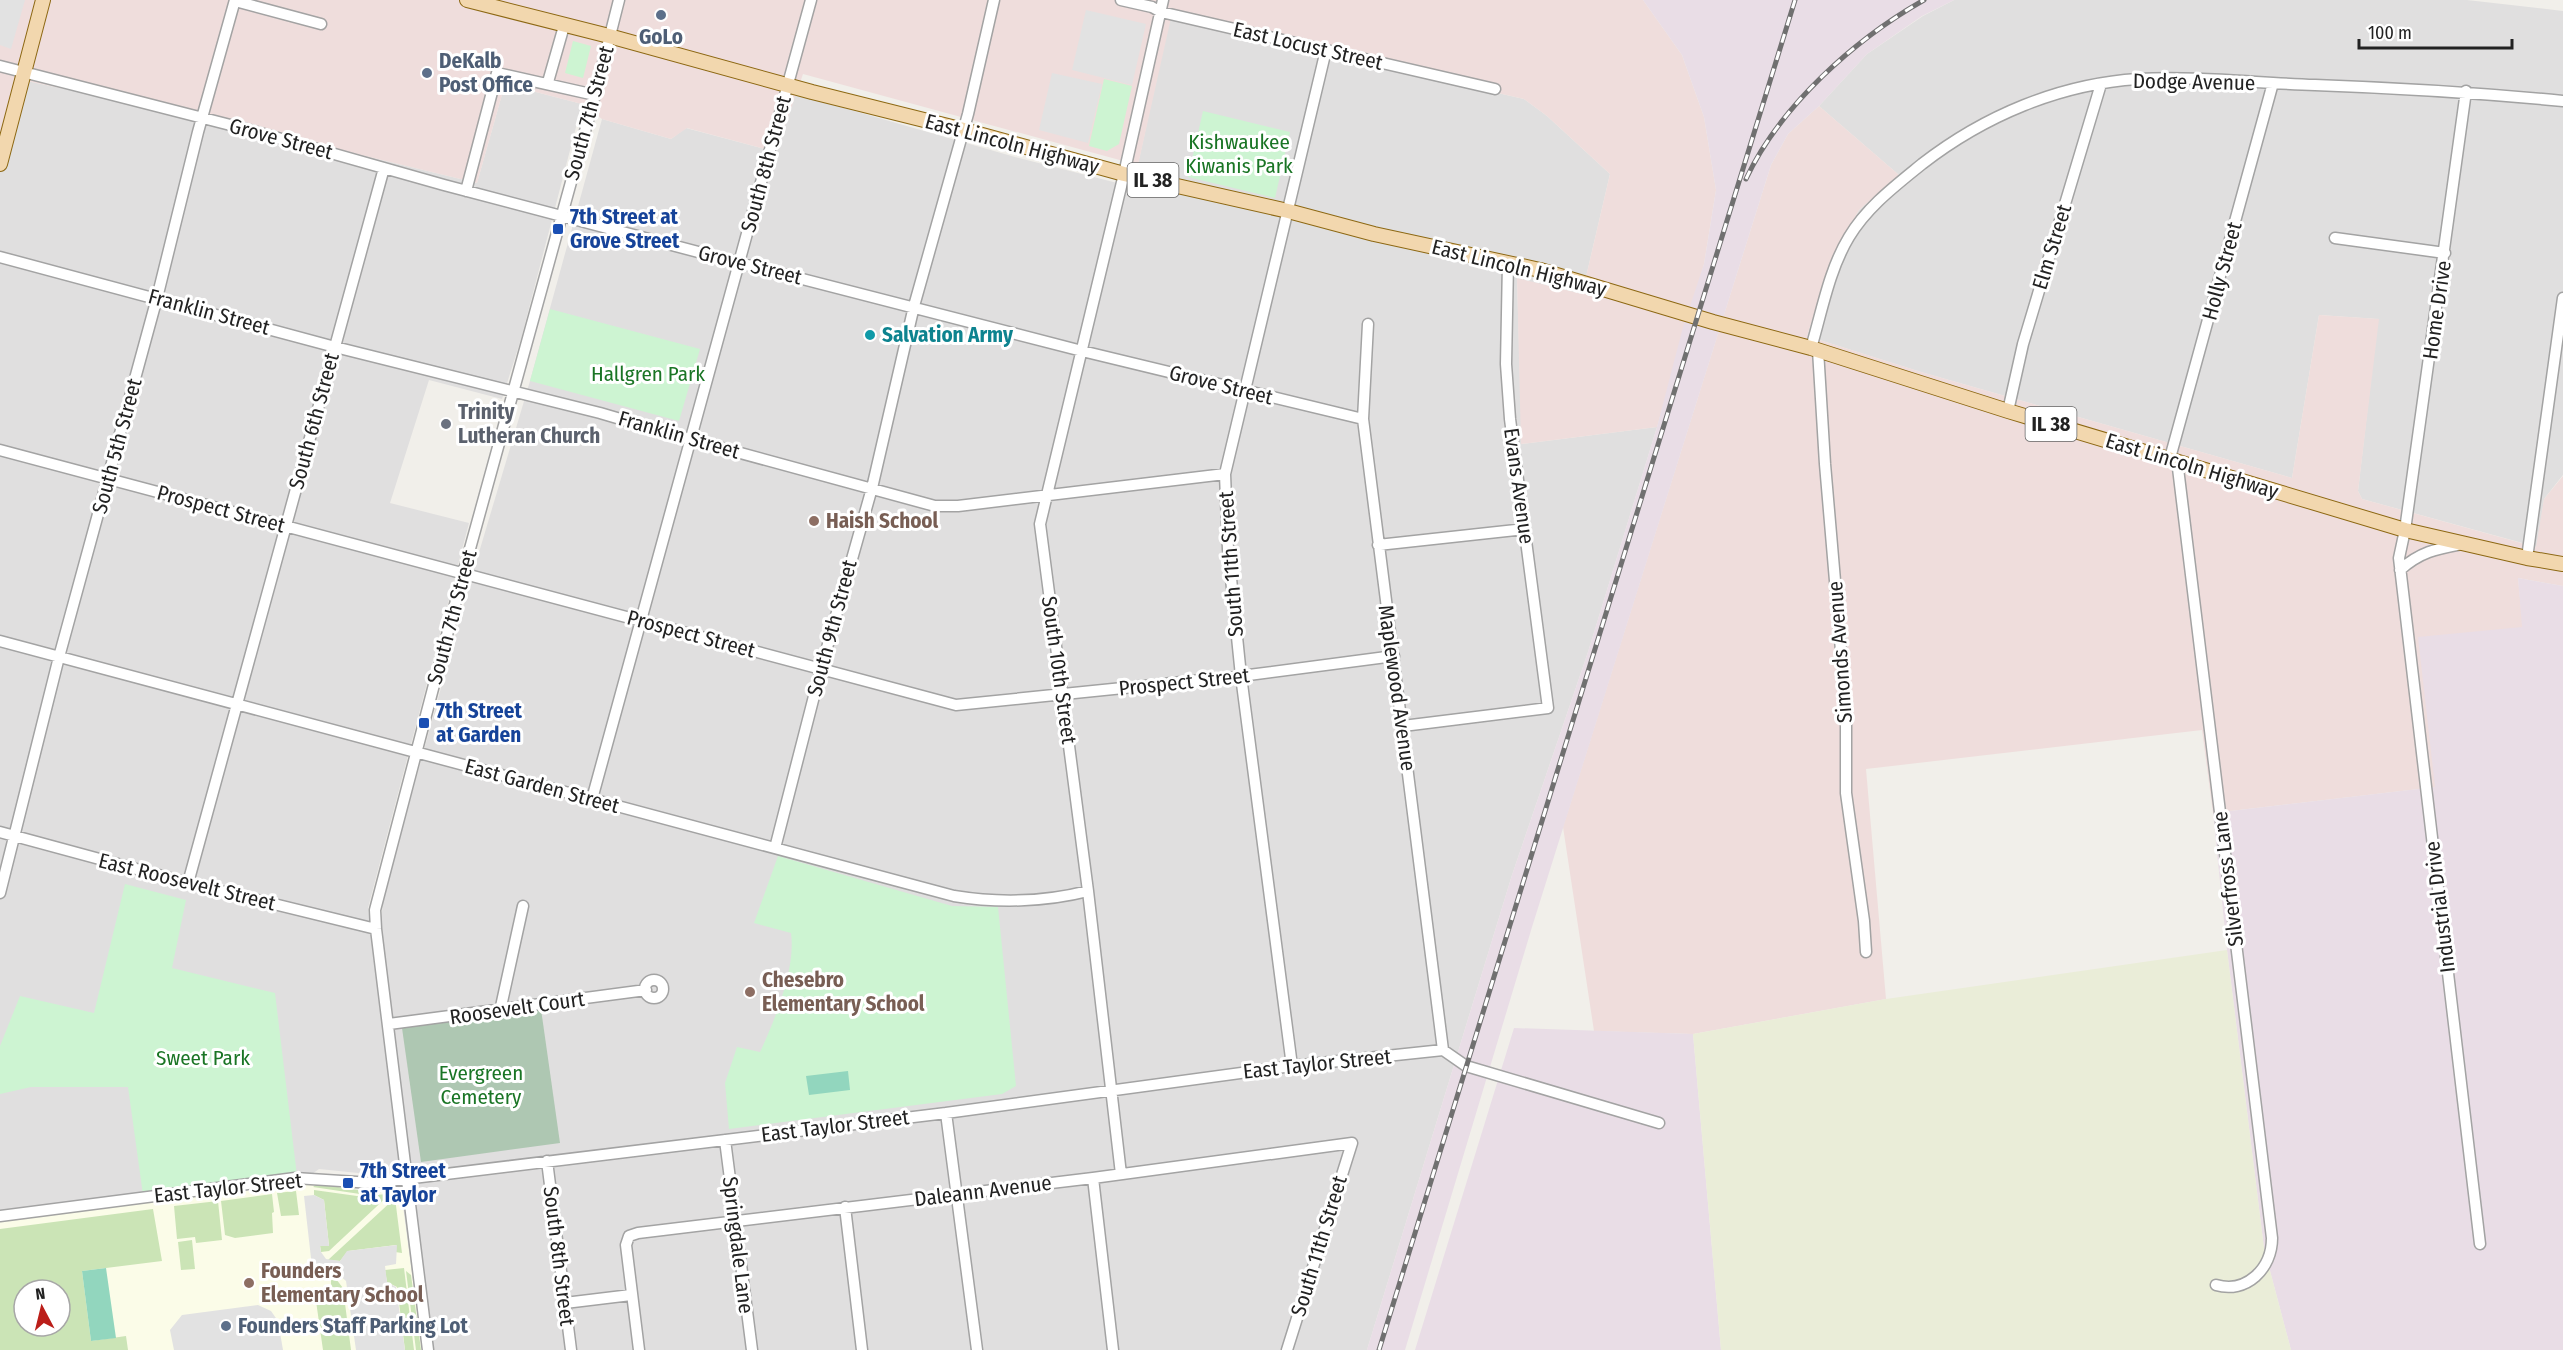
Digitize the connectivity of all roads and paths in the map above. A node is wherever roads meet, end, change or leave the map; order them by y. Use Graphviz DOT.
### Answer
graph roads {
  1 [pos="43,0"];
  2 [pos="467,0"];
  3 [pos="619,0"];
  4 [pos="811,0"];
  5 [pos="994,0"];
  6 [pos="1121,0"];
  7 [pos="1163,0"];
  8 [pos="235,1"];
  9 [pos="1161,12"];
  10 [pos="321,24"];
  11 [pos="564,26"];
  12 [pos="609,36"];
  13 [pos="1326,50"];
  14 [pos="0,66"];
  15 [pos="26,72"];
  16 [pos="548,82"];
  17 [pos="2273,83"];
  18 [pos="787,84"];
  19 [pos="2101,84"];
  20 [pos="1495,89"];
  21 [pos="2466,91"];
  22 [pos="595,95"];
  23 [pos="2563,101"];
  24 [pos="203,120"];
  25 [pos="964,130"];
  26 [pos="0,164"];
  27 [pos="384,168"];
  28 [pos="1124,174"];
  29 [pos="466,191"];
  30 [pos="1288,211"];
  31 [pos="561,216"];
  32 [pos="2335,238"];
  33 [pos="2445,253"];
  34 [pos="0,257"];
  35 [pos="1508,262"];
  36 [pos="740,263"];
  37 [pos="157,298"];
  38 [pos="2563,298"];
  39 [pos="914,306"];
  40 [pos="1368,324"];
  41 [pos="335,347"];
  42 [pos="1814,349"];
  43 [pos="1082,351"];
  44 [pos="514,391"];
  45 [pos="1245,391"];
  46 [pos="2008,411"];
  47 [pos="1363,419"];
  48 [pos="692,439"];
  49 [pos="0,450"];
  50 [pos="2173,459"];
  51 [pos="1225,474"];
  52 [pos="108,480"];
  53 [pos="872,488"];
  54 [pos="1046,496"];
  55 [pos="285,526"];
  56 [pos="1526,529"];
  57 [pos="2405,530"];
  58 [pos="2464,543"];
  59 [pos="1378,545"];
  60 [pos="2527,558"];
  61 [pos="2563,564"];
  62 [pos="2400,570"];
  63 [pos="463,574"];
  64 [pos="640,620"];
  65 [pos="0,641"];
  66 [pos="1394,656"];
  67 [pos="59,657"];
  68 [pos="821,669"];
  69 [pos="1241,676"];
  70 [pos="1063,694"];
  71 [pos="237,704"];
  72 [pos="1403,726"];
  73 [pos="416,753"];
  74 [pos="592,799"];
  75 [pos="0,832"];
  76 [pos="15,837"];
  77 [pos="775,848"];
  78 [pos="188,882"];
  79 [pos="1088,891"];
  80 [pos="0,893"];
  81 [pos="523,906"];
  82 [pos="376,929"];
  83 [pos="1866,952"];
  84 [pos="645,990"];
  85 [pos="500,1011"];
  86 [pos="389,1024"];
  87 [pos="1443,1050"];
  88 [pos="1292,1066"];
  89 [pos="1110,1089"];
  90 [pos="946,1113"];
  91 [pos="1659,1123"];
  92 [pos="725,1140"];
  93 [pos="1352,1143"];
  94 [pos="547,1161"];
  95 [pos="1121,1174"];
  96 [pos="1093,1178"];
  97 [pos="407,1179"];
  98 [pos="957,1195"];
  99 [pos="844,1208"];
  100 [pos="0,1216"];
  101 [pos="734,1221"];
  102 [pos="2480,1244"];
  103 [pos="2216,1284"];
  104 [pos="632,1295"];
  105 [pos="566,1303"];
  106 [pos="428,1350"];
  107 [pos="571,1350"];
  108 [pos="639,1350"];
  109 [pos="752,1350"];
  110 [pos="862,1350"];
  111 [pos="977,1350"];
  112 [pos="1113,1350"];
  113 [pos="1287,1350"];
  1 -- 15 [label="main road"];
  2 -- 11 [label="main road, East Lincoln Highway / IL 38"];
  3 -- 12 [label="street, South 7th Street"];
  4 -- 18 [label="street, South 8th Street"];
  5 -- 25 [label="street, South 9th Street"];
  6 -- 9 [label="street, East Locust Street"];
  7 -- 9 [label="street, South 10th Street"];
  8 -- 10 [label="street"];
  8 -- 24 [label="street, South 5th Street"];
  9 -- 13 [label="street, East Locust Street"];
  9 -- 28 [label="street, South 10th Street"];
  11 -- 12 [label="main road, East Lincoln Highway / IL 38"];
  11 -- 16 [label="street"];
  12 -- 18 [label="main road, East Lincoln Highway / IL 38"];
  12 -- 22 [label="street, South 7th Street"];
  13 -- 20 [label="street, East Locust Street"];
  13 -- 30 [label="street, South 11th Street"];
  14 -- 15 [label="street, Grove Street"];
  15 -- 24 [label="street, Grove Street"];
  15 -- 26 [label="main road"];
  16 -- 22 [label="street"];
  16 -- 29 [label="street"];
  17 -- 19 [label="street, Dodge Avenue"];
  17 -- 21 [label="street, Dodge Avenue"];
  17 -- 50 [label="street, Holly Street"];
  18 -- 25 [label="main road, East Lincoln Highway / IL 38"];
  18 -- 36 [label="street, South 8th Street"];
  19 -- 42 [label="street, Dodge Avenue"];
  19 -- 46 [label="street, Elm Street"];
  21 -- 23 [label="street, Dodge Avenue"];
  21 -- 33 [label="street, Home Drive"];
  22 -- 31 [label="street, South 7th Street"];
  24 -- 27 [label="street, Grove Street"];
  24 -- 37 [label="street, South 5th Street"];
  25 -- 28 [label="main road, East Lincoln Highway / IL 38"];
  25 -- 39 [label="street, South 9th Street"];
  27 -- 29 [label="street, Grove Street"];
  27 -- 41 [label="street, South 6th Street"];
  28 -- 30 [label="main road, East Lincoln Highway / IL 38"];
  28 -- 43 [label="street, South 10th Street"];
  29 -- 31 [label="street, Grove Street"];
  30 -- 35 [label="main road, East Lincoln Highway / IL 38"];
  30 -- 45 [label="street, South 11th Street"];
  31 -- 36 [label="street, Grove Street"];
  31 -- 44 [label="street, South 7th Street"];
  32 -- 33 [label="street"];
  33 -- 57 [label="street, Home Drive"];
  34 -- 37 [label="street, Franklin Street"];
  35 -- 42 [label="main road, East Lincoln Highway / IL 38"];
  35 -- 56 [label="street, Evans Avenue"];
  36 -- 39 [label="street, Grove Street"];
  36 -- 48 [label="street, South 8th Street"];
  37 -- 41 [label="street, Franklin Street"];
  37 -- 52 [label="street, South 5th Street"];
  38 -- 60 [label="street"];
  39 -- 43 [label="street, Grove Street"];
  39 -- 53 [label="street, South 9th Street"];
  40 -- 47 [label="street, Maplewood Avenue"];
  41 -- 44 [label="street, Franklin Street"];
  41 -- 55 [label="street, South 6th Street"];
  42 -- 46 [label="main road, East Lincoln Highway / IL 38"];
  42 -- 83 [label="street, Simonds Avenue"];
  43 -- 45 [label="street, Grove Street"];
  43 -- 54 [label="street, South 10th Street"];
  44 -- 48 [label="street, Franklin Street"];
  44 -- 63 [label="street, South 7th Street"];
  45 -- 47 [label="street, Grove Street"];
  45 -- 51 [label="street, South 11th Street"];
  46 -- 50 [label="main road, East Lincoln Highway / IL 38"];
  47 -- 59 [label="street, Maplewood Avenue"];
  48 -- 53 [label="street, Franklin Street"];
  48 -- 64 [label="street, South 8th Street"];
  49 -- 52 [label="street, Prospect Street"];
  50 -- 57 [label="main road, East Lincoln Highway / IL 38"];
  50 -- 103 [label="street, Silverfross Lane"];
  51 -- 54 [label="street, Franklin Street"];
  51 -- 69 [label="street, South 11th Street"];
  52 -- 55 [label="street, Prospect Street"];
  52 -- 67 [label="street, South 5th Street"];
  53 -- 54 [label="street, Franklin Street"];
  53 -- 68 [label="street, South 9th Street"];
  54 -- 70 [label="street, South 10th Street"];
  55 -- 63 [label="street, Prospect Street"];
  55 -- 71 [label="street, South 6th Street"];
  56 -- 59 [label="street"];
  56 -- 72 [label="street, Evans Avenue"];
  57 -- 58 [label="main road, East Lincoln Highway / IL 38"];
  57 -- 62 [label="street, Industrial Drive"];
  58 -- 60 [label="main road, East Lincoln Highway / IL 38"];
  58 -- 62 [label="street"];
  59 -- 66 [label="street, Maplewood Avenue"];
  60 -- 61 [label="main road, East Lincoln Highway / IL 38"];
  62 -- 102 [label="street, Industrial Drive"];
  63 -- 64 [label="street, Prospect Street"];
  63 -- 73 [label="street, South 7th Street"];
  64 -- 68 [label="street, Prospect Street"];
  64 -- 74 [label="street, South 8th Street"];
  65 -- 67 [label="street, East Garden Street"];
  66 -- 69 [label="street, Prospect Street"];
  66 -- 72 [label="street, Maplewood Avenue"];
  67 -- 71 [label="street, East Garden Street"];
  67 -- 76 [label="street, South 5th Street"];
  68 -- 70 [label="street, Prospect Street"];
  68 -- 77 [label="street, South 9th Street"];
  69 -- 70 [label="street, Prospect Street"];
  69 -- 88 [label="street, South 11th Street"];
  70 -- 79 [label="street, South 10th Street"];
  71 -- 73 [label="street, East Garden Street"];
  71 -- 78 [label="street, South 6th Street"];
  72 -- 87 [label="street, Maplewood Avenue"];
  73 -- 74 [label="street, East Garden Street"];
  73 -- 82 [label="street, South 7th Street"];
  74 -- 77 [label="street, East Garden Street"];
  75 -- 76 [label="street, East Roosevelt Street"];
  76 -- 78 [label="street, East Roosevelt Street"];
  76 -- 80 [label="street, South 5th Street"];
  77 -- 79 [label="street, East Garden Street"];
  78 -- 82 [label="street, East Roosevelt Street"];
  79 -- 89 [label="street, South 10th Street"];
  81 -- 85 [label="street"];
  82 -- 86 [label="street, South 7th Street"];
  84 -- 85 [label="street, Roosevelt Court"];
  85 -- 86 [label="street, Roosevelt Court"];
  86 -- 97 [label="street, South 7th Street"];
  87 -- 88 [label="street, East Taylor Street"];
  87 -- 91 [label="street"];
  88 -- 89 [label="street, East Taylor Street"];
  89 -- 90 [label="street, East Taylor Street"];
  89 -- 95 [label="street, South 10th Street"];
  90 -- 92 [label="street, East Taylor Street"];
  90 -- 98 [label="street"];
  92 -- 94 [label="street, East Taylor Street"];
  92 -- 101 [label="street, Springdale Lane"];
  93 -- 95 [label="street, Daleann Avenue"];
  93 -- 113 [label="street, South 11th Street"];
  94 -- 97 [label="street, East Taylor Street"];
  94 -- 105 [label="street, South 8th Street"];
  95 -- 96 [label="street, Daleann Avenue"];
  96 -- 98 [label="street, Daleann Avenue"];
  96 -- 112 [label="street"];
  97 -- 100 [label="street, East Taylor Street"];
  97 -- 106 [label="street, South 7th Street"];
  98 -- 99 [label="street, Daleann Avenue"];
  98 -- 111 [label="street"];
  99 -- 101 [label="street, Daleann Avenue"];
  99 -- 110 [label="street"];
  101 -- 104 [label="street, Daleann Avenue"];
  101 -- 109 [label="street, Springdale Lane"];
  104 -- 105 [label="street"];
  104 -- 108 [label="street"];
  105 -- 107 [label="street, South 8th Street"];
}
